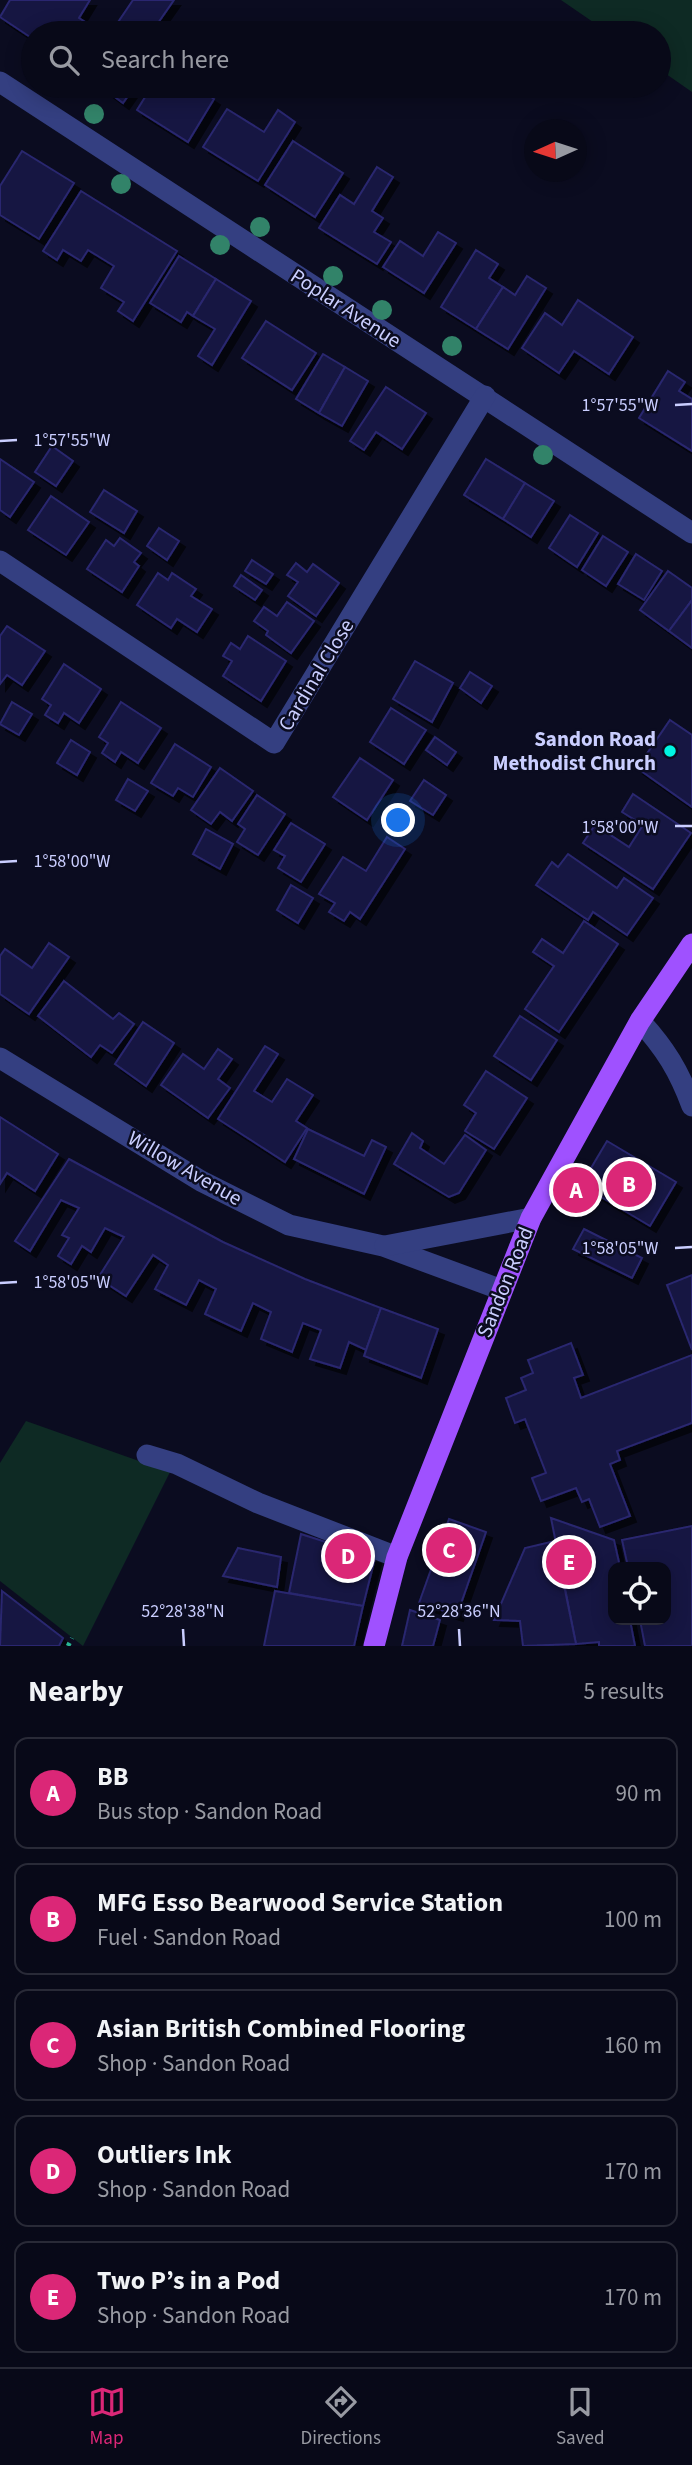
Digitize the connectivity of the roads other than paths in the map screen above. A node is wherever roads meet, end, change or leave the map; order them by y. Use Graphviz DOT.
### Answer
graph roads {
  1 [pos="0,82"];
  2 [pos="21,96"];
  3 [pos="24,98"];
  4 [pos="485,397"];
  5 [pos="692,533"];
  6 [pos="0,561"];
  7 [pos="692,944"];
  8 [pos="640,1021"];
  9 [pos="0,1058"];
  10 [pos="692,1106"];
  11 [pos="531,1218"];
  12 [pos="383,1246"];
  13 [pos="502,1290"];
  14 [pos="147,1455"];
  15 [pos="397,1557"];
  16 [pos="374,1646"];
  1 -- 2 [label="street, Poplar Avenue"];
  3 -- 4 [label="street, Poplar Avenue"];
  4 -- 5 [label="street, Poplar Avenue"];
  4 -- 6 [label="street, Cardinal Close"];
  7 -- 8 [label="main road, Sandon Road"];
  8 -- 10 [label="street"];
  8 -- 11 [label="main road, Sandon Road"];
  9 -- 12 [label="street, Willow Avenue"];
  11 -- 12 [label="street, Willow Avenue"];
  11 -- 13 [label="main road, Sandon Road"];
  12 -- 13 [label="street, Willow Avenue"];
  13 -- 15 [label="main road, Sandon Road"];
  14 -- 15 [label="street"];
  15 -- 16 [label="main road, Sandon Road"];
}
